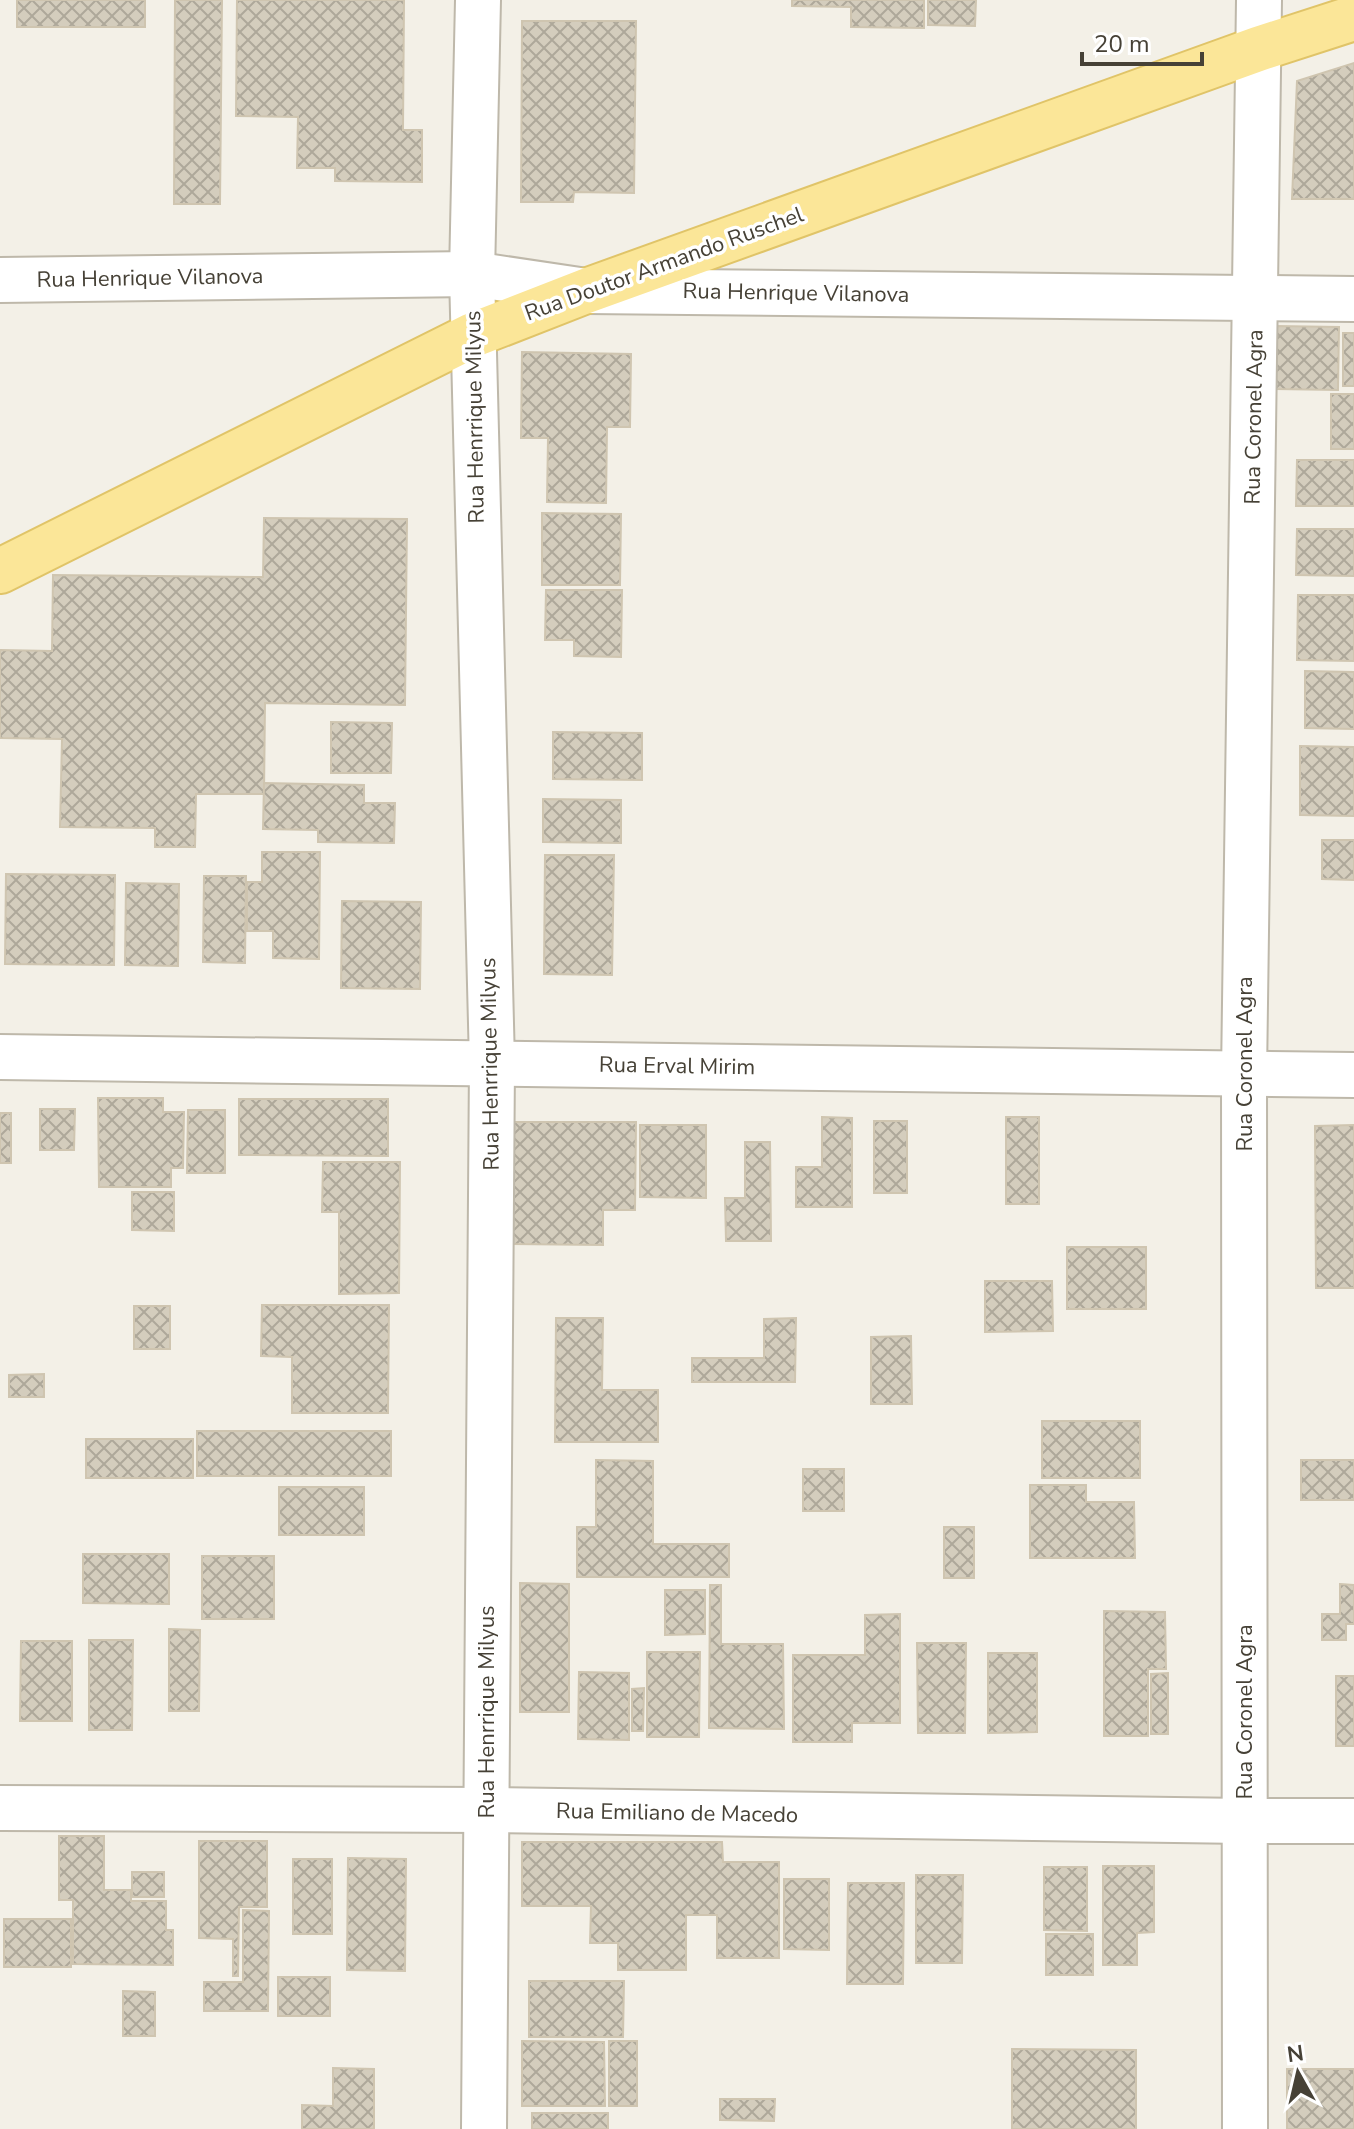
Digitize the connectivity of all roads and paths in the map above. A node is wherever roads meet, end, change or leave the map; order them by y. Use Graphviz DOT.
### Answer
graph roads {
  1 [pos="478,0"];
  2 [pos="1259,0"];
  3 [pos="1354,18"];
  4 [pos="1258,49"];
  5 [pos="472,274"];
  6 [pos="0,280"];
  7 [pos="586,291"];
  8 [pos="1256,298"];
  9 [pos="1354,299"];
  10 [pos="473,335"];
  11 [pos="0,571"];
  12 [pos="0,1057"];
  13 [pos="492,1063"];
  14 [pos="1244,1075"];
  15 [pos="1354,1075"];
  16 [pos="0,1808"];
  17 [pos="486,1810"];
  18 [pos="1245,1821"];
  19 [pos="1354,1821"];
  20 [pos="484,2129"];
  21 [pos="1245,2129"];
  1 -- 5 [label="street, Rua Henrrique Milyus"];
  2 -- 4 [label="street, Rua Coronel Agra"];
  3 -- 4 [label="main road, Rua Doutor Armando Ruschel"];
  4 -- 7 [label="main road, Rua Doutor Armando Ruschel"];
  4 -- 8 [label="street, Rua Coronel Agra"];
  5 -- 6 [label="street, Rua Henrique Vilanova"];
  5 -- 7 [label="street, Rua Henrique Vilanova"];
  5 -- 10 [label="street, Rua Henrrique Milyus"];
  7 -- 8 [label="street, Rua Henrique Vilanova"];
  7 -- 10 [label="main road, Rua Doutor Armando Ruschel"];
  8 -- 9 [label="street, Rua Henrique Vilanova"];
  8 -- 14 [label="street, Rua Coronel Agra"];
  10 -- 11 [label="main road, Rua Doutor Armando Ruschel"];
  10 -- 13 [label="street, Rua Henrrique Milyus"];
  12 -- 13 [label="street, Rua Erval Mirim"];
  13 -- 14 [label="street, Rua Erval Mirim"];
  13 -- 17 [label="street, Rua Henrrique Milyus"];
  14 -- 15 [label="street, Rua Erval Mirim"];
  14 -- 18 [label="street, Rua Coronel Agra"];
  16 -- 17 [label="street, Rua Emiliano de Macedo"];
  17 -- 18 [label="street, Rua Emiliano de Macedo"];
  17 -- 20 [label="street, Rua Henrrique Milyus"];
  18 -- 19 [label="street, Rua Emiliano de Macedo"];
  18 -- 21 [label="street, Rua Coronel Agra"];
}
